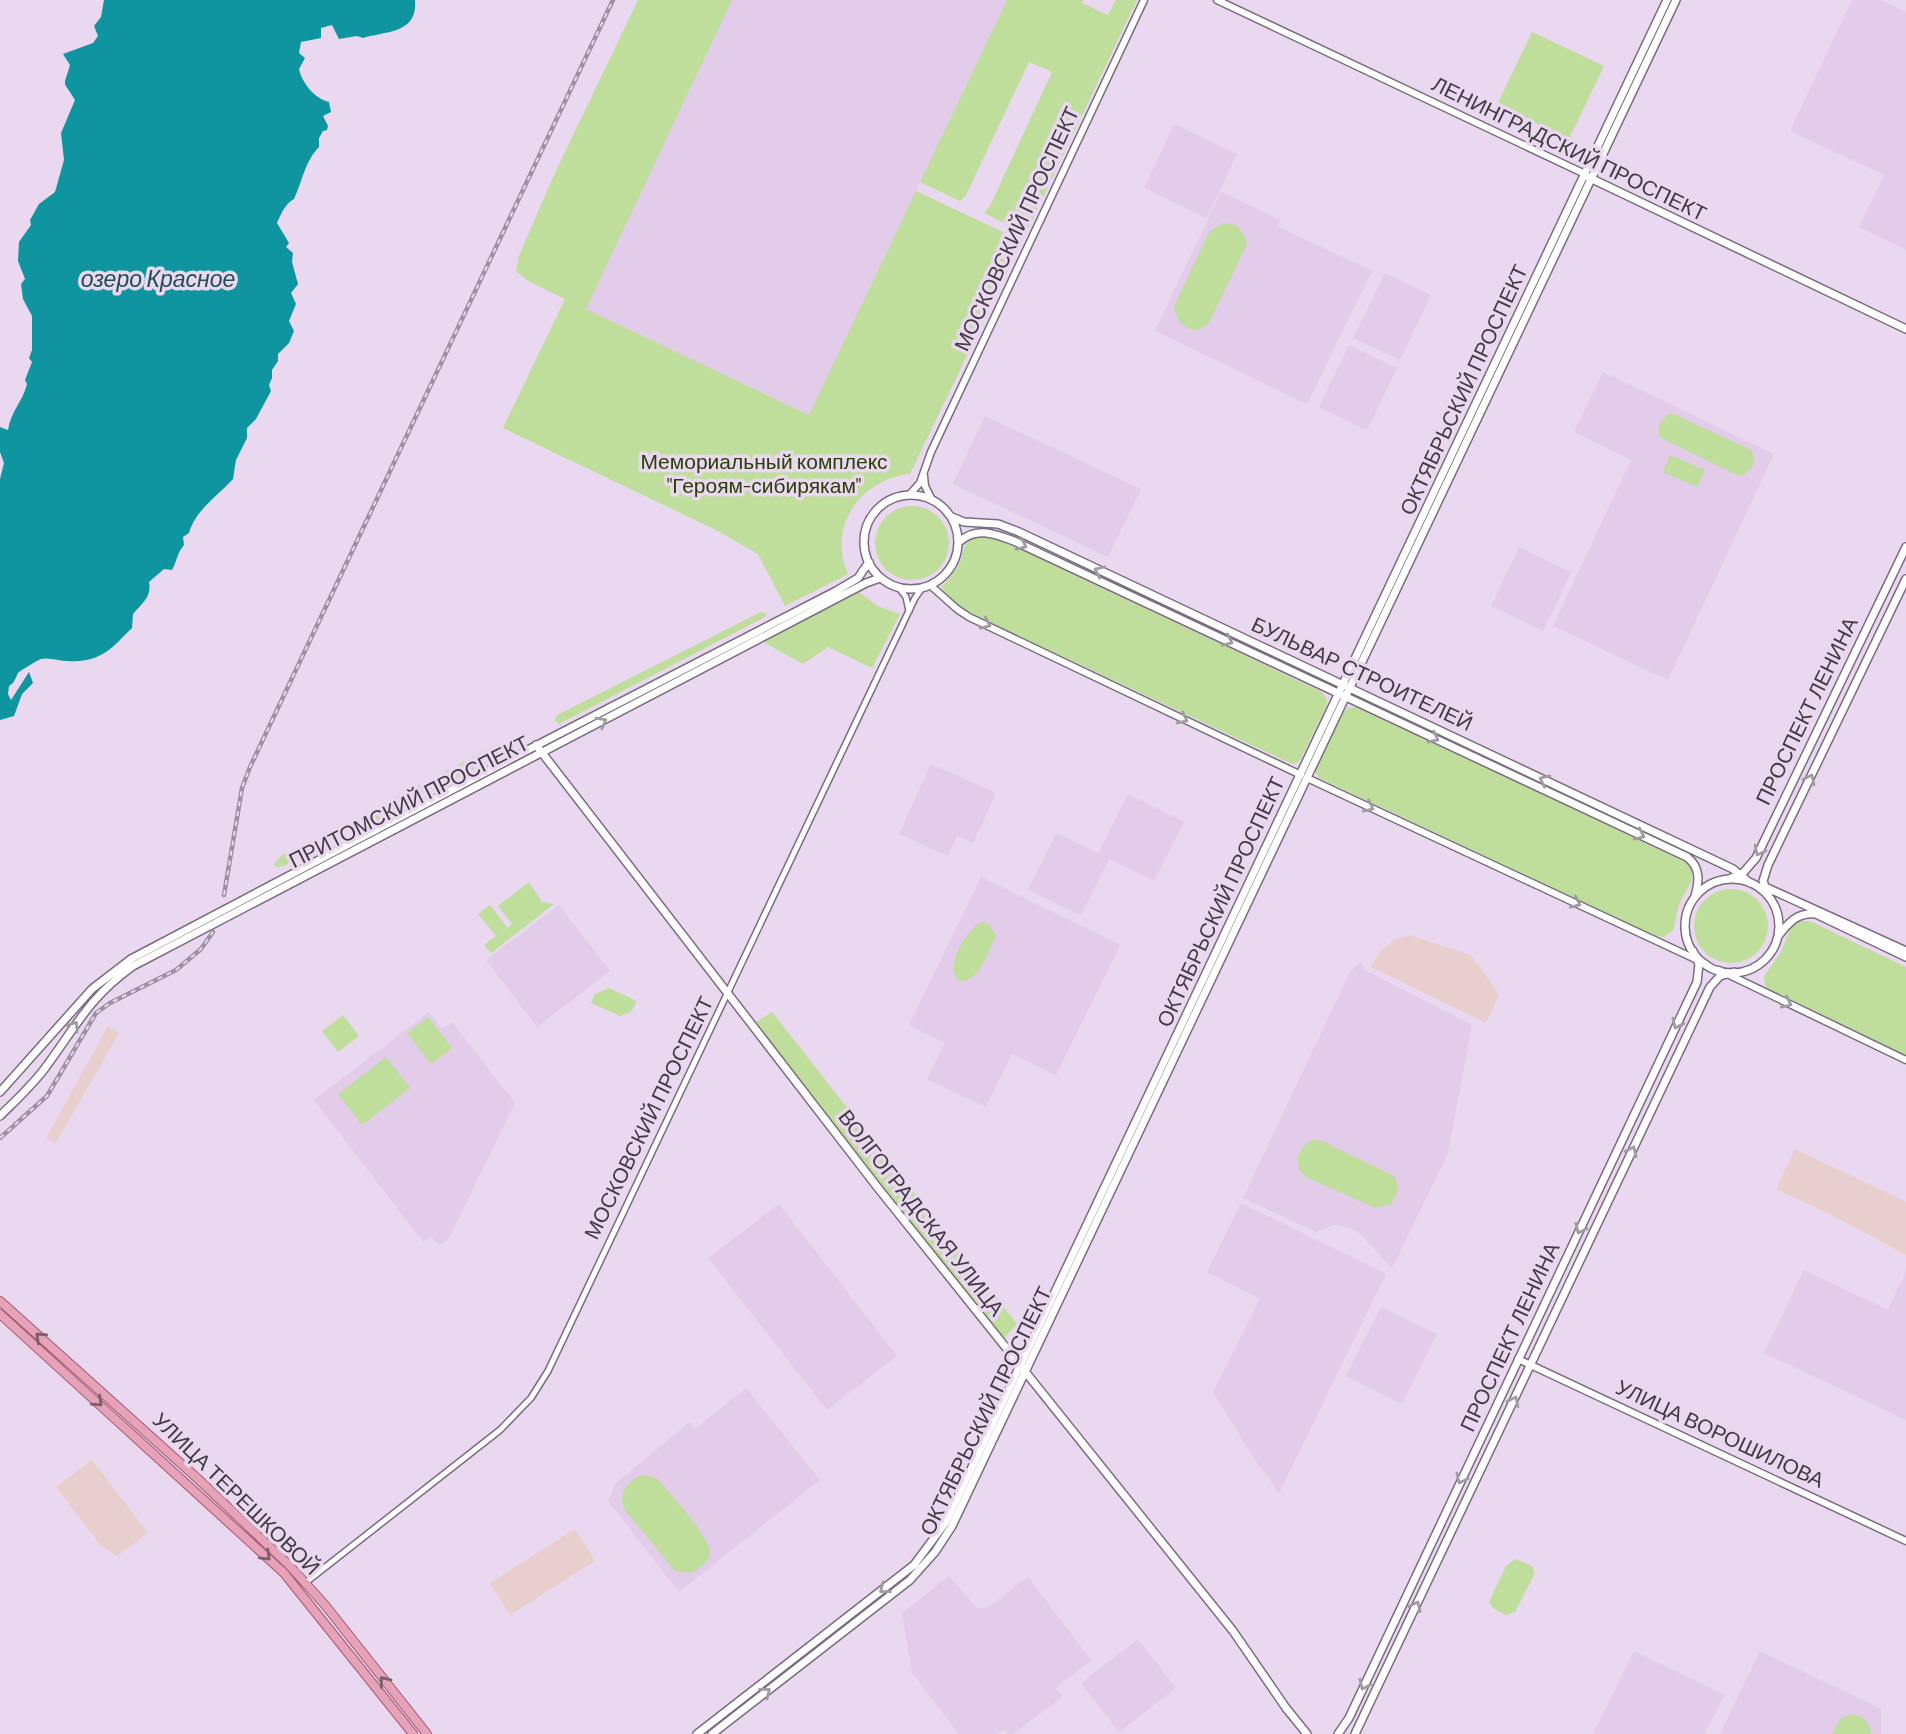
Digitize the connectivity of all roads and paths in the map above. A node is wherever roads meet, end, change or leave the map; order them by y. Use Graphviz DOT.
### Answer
graph roads {
  1 [pos="1144,0"];
  2 [pos="1217,0"];
  3 [pos="1667,0"];
  4 [pos="1676,0"];
  5 [pos="1588,176"];
  6 [pos="1903,329"];
  7 [pos="924,474"];
  8 [pos="909,495"];
  9 [pos="932,499"];
  10 [pos="952,517"];
  11 [pos="959,541"];
  12 [pos="1906,547"];
  13 [pos="869,562"];
  14 [pos="880,578"];
  15 [pos="1906,579"];
  16 [pos="926,587"];
  17 [pos="899,588"];
  18 [pos="909,611"];
  19 [pos="1347,686"];
  20 [pos="1343,695"];
  21 [pos="536,745"];
  22 [pos="541,754"];
  23 [pos="1304,776"];
  24 [pos="1741,874"];
  25 [pos="1729,879"];
  26 [pos="1752,884"];
  27 [pos="1764,886"];
  28 [pos="1695,896"];
  29 [pos="1769,897"];
  30 [pos="1777,939"];
  31 [pos="1693,951"];
  32 [pos="1906,951"];
  33 [pos="1906,957"];
  34 [pos="1697,961"];
  35 [pos="1706,964"];
  36 [pos="1726,972"];
  37 [pos="727,995"];
  38 [pos="37,1052"];
  39 [pos="1906,1060"];
  40 [pos="47,1066"];
  41 [pos="0,1091"];
  42 [pos="0,1116"];
  43 [pos="0,1301"];
  44 [pos="0,1314"];
  45 [pos="1518,1359"];
  46 [pos="1531,1365"];
  47 [pos="1024,1370"];
  48 [pos="1906,1541"];
  49 [pos="306,1583"];
  50 [pos="413,1734"];
  51 [pos="427,1734"];
  52 [pos="697,1734"];
  53 [pos="712,1734"];
  54 [pos="1307,1734"];
  55 [pos="1338,1734"];
  56 [pos="1355,1734"];
  1 -- 7 [label="street, МОСКОВСКИЙ ПРОСПЕКТ"];
  2 -- 5 [label="street, ЛЕНИНГРАДСКИЙ ПРОСПЕКТ"];
  3 -- 5 [label="main road, ОКТЯБРЬСКИЙ ПРОСПЕКТ"];
  4 -- 5 [label="main road, ОКТЯБРЬСКИЙ ПРОСПЕКТ"];
  5 -- 6 [label="main road, ЛЕНИНГРАДСКИЙ ПРОСПЕКТ"];
  5 -- 19 [label="main road, ОКТЯБРЬСКИЙ ПРОСПЕКТ"];
  7 -- 8 [label="street, МОСКОВСКИЙ ПРОСПЕКТ"];
  7 -- 9 [label="street"];
  8 -- 9 [label="main road"];
  8 -- 13 [label="main road"];
  9 -- 10 [label="main road"];
  10 -- 11 [label="main road"];
  19 -- 10 [label="main road, БУЛЬВАР СТРОИТЕЛЕЙ, one-way"];
  11 -- 16 [label="main road"];
  11 -- 20 [label="main road, БУЛЬВАР СТРОИТЕЛЕЙ, one-way"];
  12 -- 24 [label="main road, ПРОСПЕКТ ЛЕНИНА, one-way"];
  13 -- 14 [label="main road"];
  13 -- 21 [label="main road, ПРИТОМСКИЙ ПРОСПЕКТ"];
  14 -- 17 [label="main road"];
  22 -- 14 [label="main road, ПРИТОМСКИЙ ПРОСПЕКТ, one-way"];
  27 -- 15 [label="main road, ПРОСПЕКТ ЛЕНИНА, one-way"];
  16 -- 17 [label="main road"];
  16 -- 18 [label="street, МОСКОВСКИЙ ПРОСПЕКТ"];
  16 -- 23 [label="street, one-way"];
  17 -- 18 [label="street"];
  18 -- 37 [label="street, МОСКОВСКИЙ ПРОСПЕКТ"];
  19 -- 20 [label="main road, ОКТЯБРЬСКИЙ ПРОСПЕКТ"];
  24 -- 19 [label="main road, БУЛЬВАР СТРОИТЕЛЕЙ, one-way"];
  20 -- 23 [label="main road, ОКТЯБРЬСКИЙ ПРОСПЕКТ"];
  20 -- 28 [label="main road, БУЛЬВАР СТРОИТЕЛЕЙ, one-way"];
  21 -- 22 [label="main road, ВОЛГОГРАДСКАЯ УЛИЦА"];
  21 -- 38 [label="main road, ПРИТОМСКИЙ ПРОСПЕКТ"];
  22 -- 37 [label="main road, ВОЛГОГРАДСКАЯ УЛИЦА"];
  40 -- 22 [label="main road, ПРИТОМСКИЙ ПРОСПЕКТ, one-way"];
  23 -- 34 [label="street, one-way"];
  23 -- 47 [label="main road, ОКТЯБРЬСКИЙ ПРОСПЕКТ"];
  24 -- 25 [label="main road"];
  24 -- 26 [label="main road, БУЛЬВАР СТРОИТЕЛЕЙ"];
  25 -- 26 [label="main road"];
  25 -- 28 [label="main road"];
  26 -- 27 [label="main road"];
  26 -- 29 [label="main road"];
  27 -- 29 [label="main road"];
  27 -- 32 [label="main road"];
  28 -- 31 [label="main road"];
  29 -- 30 [label="main road"];
  30 -- 33 [label="main road"];
  30 -- 36 [label="main road"];
  31 -- 34 [label="main road"];
  31 -- 35 [label="main road"];
  34 -- 35 [label="street"];
  34 -- 45 [label="main road, ПРОСПЕКТ ЛЕНИНА, one-way"];
  35 -- 36 [label="main road"];
  36 -- 39 [label="street, one-way"];
  46 -- 36 [label="main road, ПРОСПЕКТ ЛЕНИНА, one-way"];
  37 -- 47 [label="main road, ВОЛГОГРАДСКАЯ УЛИЦА"];
  37 -- 49 [label="street, МОСКОВСКИЙ ПРОСПЕКТ"];
  38 -- 40 [label="main road"];
  38 -- 41 [label="main road, ПРИТОМСКИЙ ПРОСПЕКТ"];
  40 -- 42 [label="main road, ПРИТОМСКИЙ ПРОСПЕКТ"];
  49 -- 43 [label="main road, УЛИЦА ТЕРЕШКОВОЙ, one-way"];
  44 -- 50 [label="main road, УЛИЦА ТЕРЕШКОВОЙ, one-way"];
  45 -- 46 [label="street, УЛИЦА ВОРОШИЛОВА"];
  45 -- 55 [label="main road, ПРОСПЕКТ ЛЕНИНА, one-way"];
  46 -- 48 [label="street, УЛИЦА ВОРОШИЛОВА"];
  56 -- 46 [label="main road, ПРОСПЕКТ ЛЕНИНА, one-way"];
  47 -- 52 [label="main road, ОКТЯБРЬСКИЙ ПРОСПЕКТ, one-way"];
  53 -- 47 [label="main road, ОКТЯБРЬСКИЙ ПРОСПЕКТ, one-way"];
  47 -- 54 [label="main road, ВОЛГОГРАДСКАЯ УЛИЦА"];
  51 -- 49 [label="main road, УЛИЦА ТЕРЕШКОВОЙ, one-way"];
}
